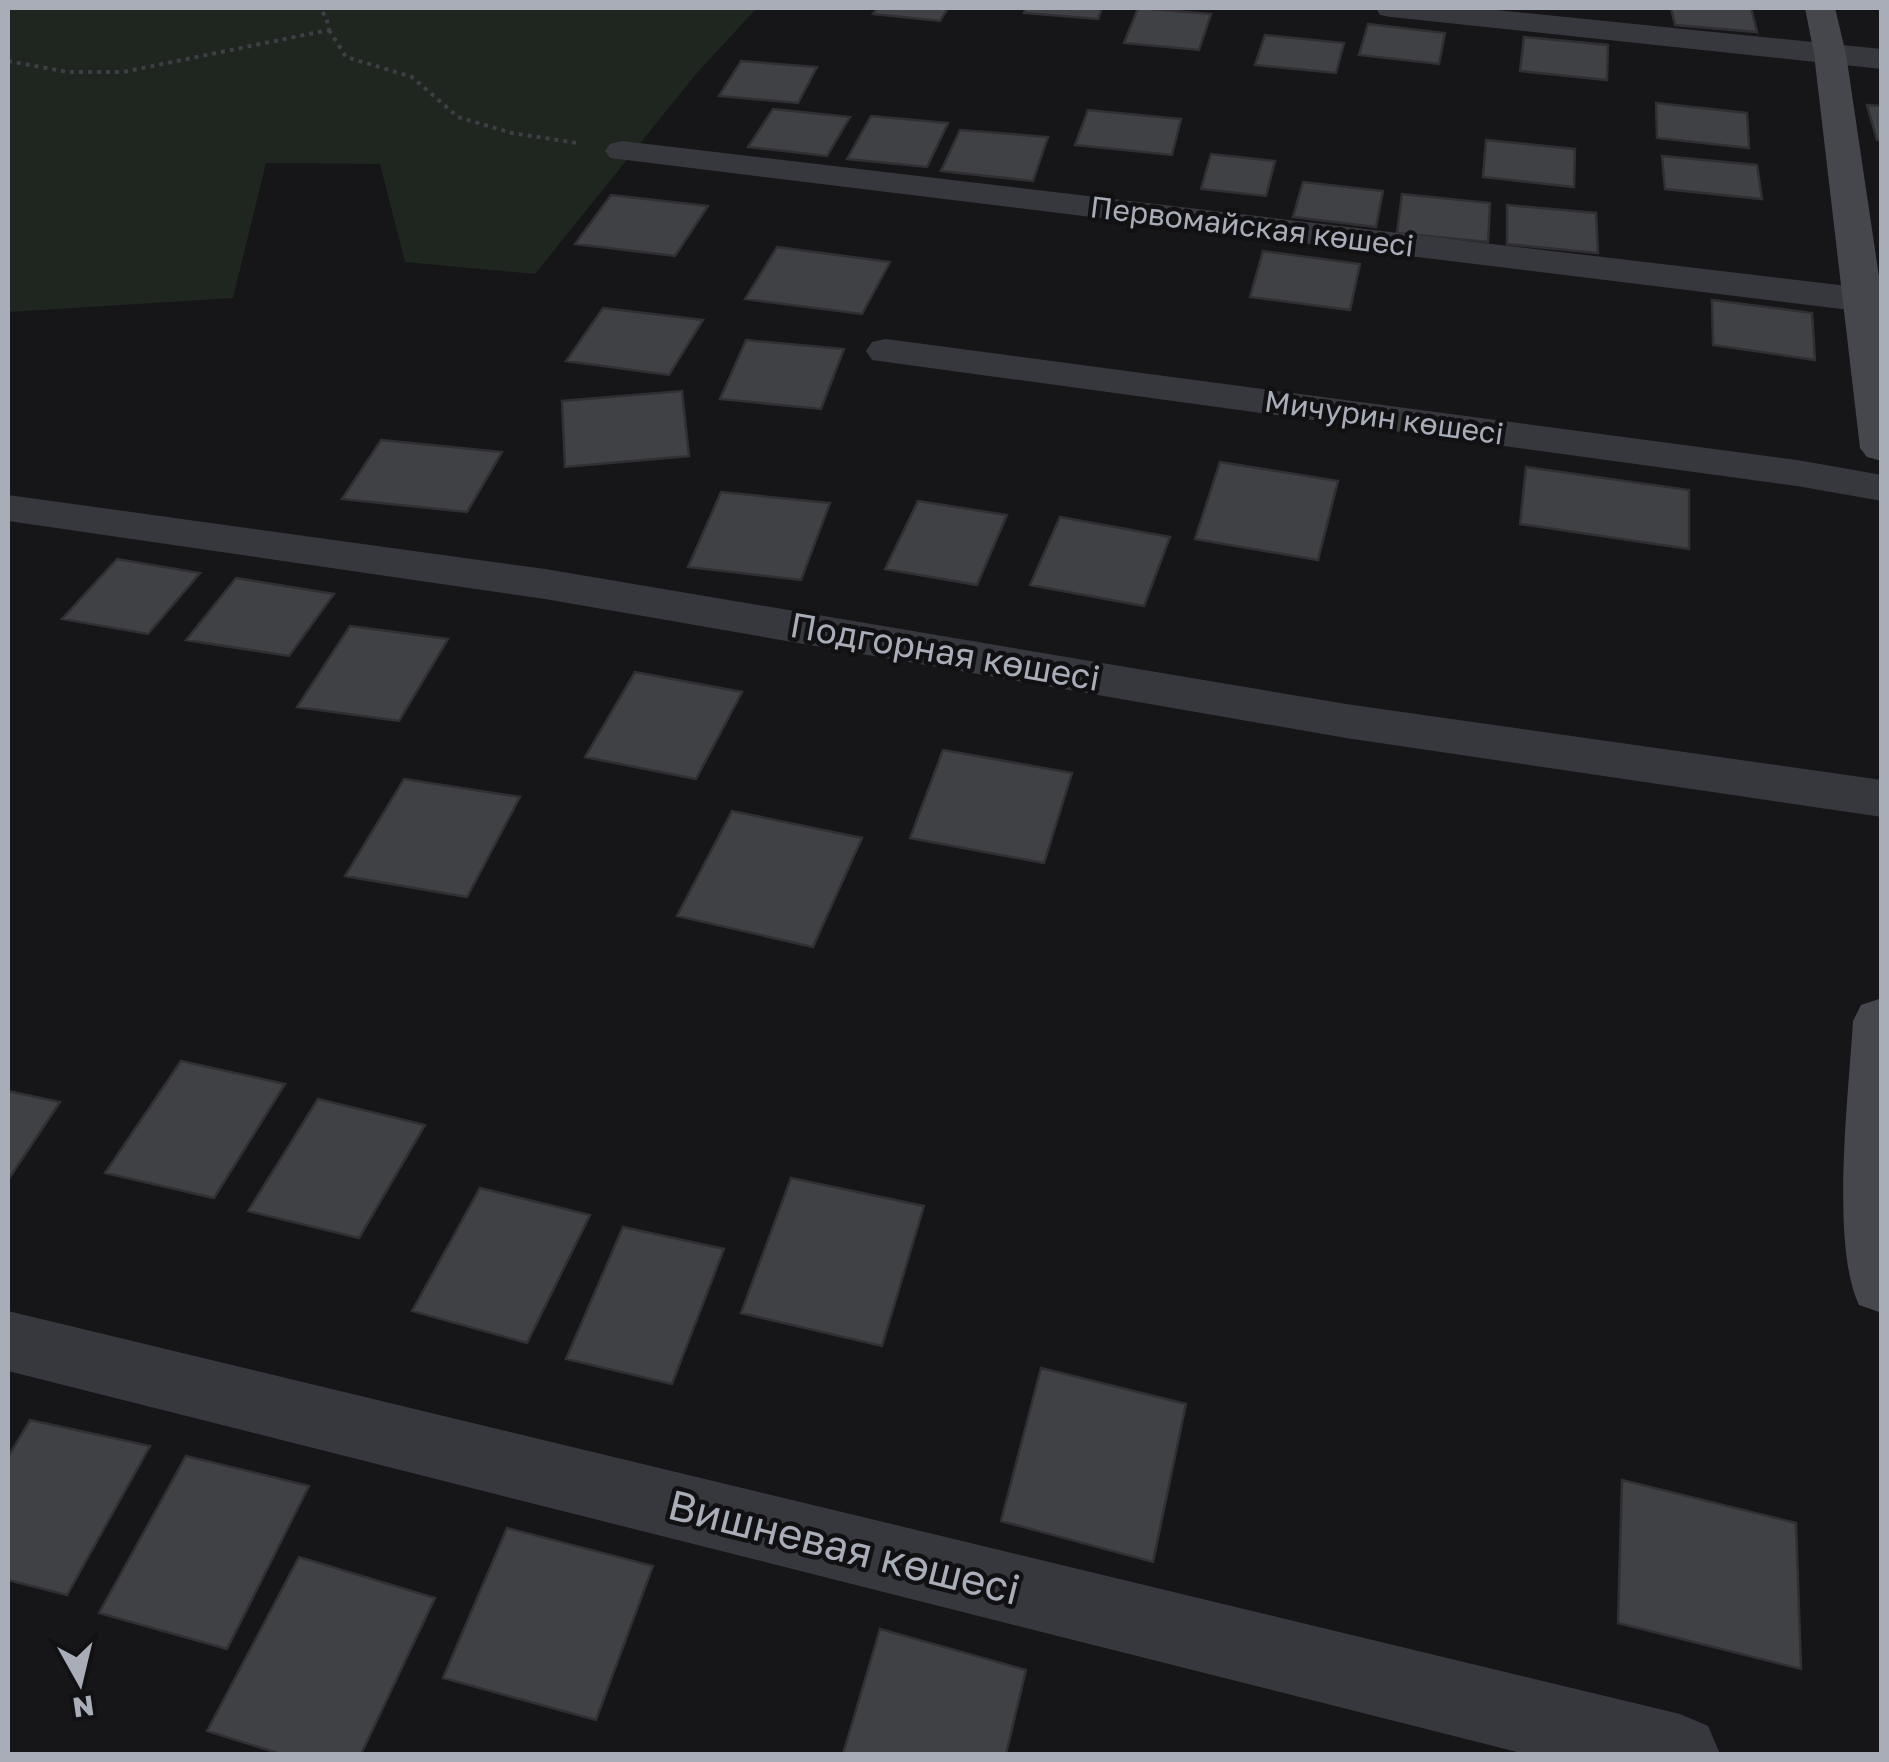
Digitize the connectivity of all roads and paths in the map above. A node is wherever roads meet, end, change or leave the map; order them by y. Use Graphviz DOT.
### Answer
graph roads {
  1 [pos="318,8"];
  2 [pos="1391,8"];
  3 [pos="1820,8"];
  4 [pos="330,30"];
  5 [pos="1830,54"];
  6 [pos="1882,59"];
  7 [pos="8,61"];
  8 [pos="622,151"];
  9 [pos="1872,301"];
  10 [pos="886,351"];
  11 [pos="1882,448"];
  12 [pos="1882,488"];
  13 [pos="8,508"];
  14 [pos="1882,799"];
  15 [pos="1882,1021"];
  16 [pos="1882,1284"];
  17 [pos="8,1342"];
  18 [pos="1680,1754"];
  1 -- 4 [label="path"];
  2 -- 5 [label="street"];
  3 -- 5 [label="street"];
  4 -- 7 [label="path"];
  4 -- 8 [label="path"];
  5 -- 6 [label="street"];
  5 -- 9 [label="street"];
  8 -- 9 [label="street, Первомайская көшесі"];
  9 -- 11 [label="street"];
  10 -- 12 [label="street, Мичурин көшесі"];
  13 -- 14 [label="street, Подгорная көшесі"];
  15 -- 16 [label="street"];
  17 -- 18 [label="street, Вишневая көшесі"];
}
